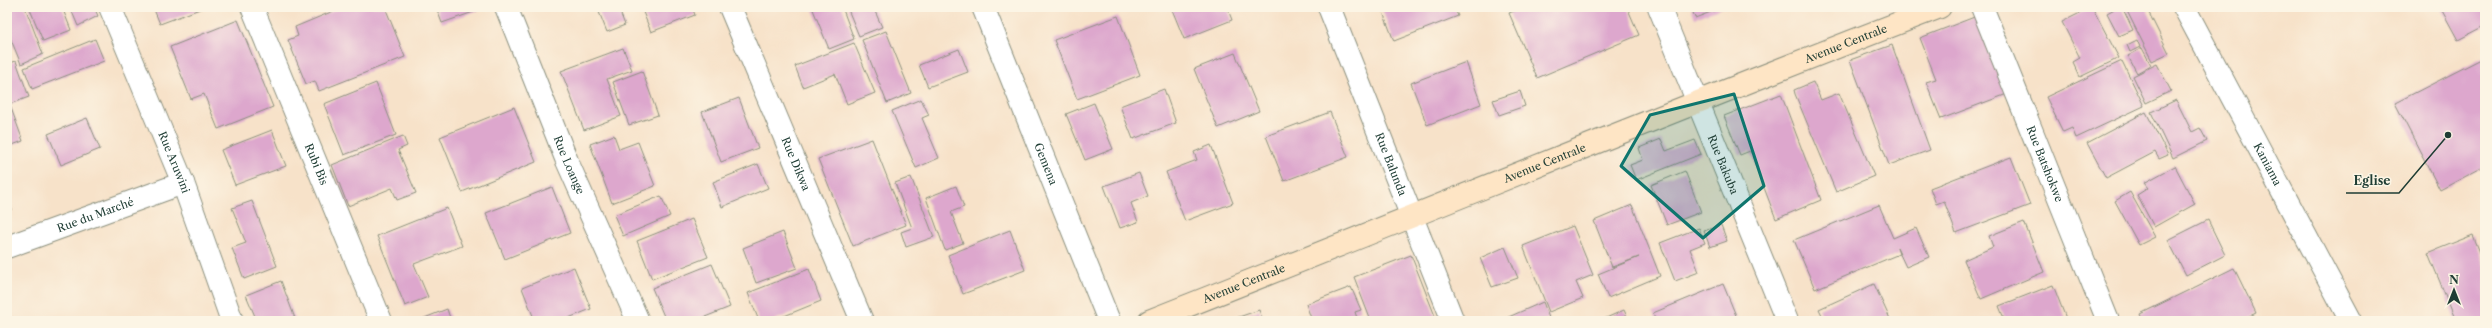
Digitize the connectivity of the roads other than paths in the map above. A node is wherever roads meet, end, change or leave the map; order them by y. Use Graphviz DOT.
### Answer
graph roads {
  1 [pos="110,7"];
  2 [pos="252,7"];
  3 [pos="506,7"];
  4 [pos="730,7"];
  5 [pos="983,7"];
  6 [pos="1329,7"];
  7 [pos="1659,7"];
  8 [pos="1940,7"];
  9 [pos="1982,7"];
  10 [pos="2184,7"];
  11 [pos="1698,100"];
  12 [pos="183,183"];
  13 [pos="1411,218"];
  14 [pos="7,247"];
  15 [pos="232,321"];
  16 [pos="381,321"];
  17 [pos="638,321"];
  18 [pos="862,321"];
  19 [pos="1109,321"];
  20 [pos="1149,321"];
  21 [pos="1453,321"];
  22 [pos="1787,321"];
  23 [pos="2108,321"];
  24 [pos="2351,321"];
  1 -- 12 [label="street, Rue Aruwini"];
  2 -- 16 [label="street, Rubi Bis"];
  3 -- 17 [label="street, Rue Loange"];
  4 -- 18 [label="street, Rue Dikwa"];
  5 -- 19 [label="street, Gemena"];
  6 -- 13 [label="street, Rue Balunda"];
  7 -- 11 [label="street, Rue Bakuba"];
  8 -- 11 [label="street, Avenue Centrale"];
  9 -- 23 [label="street, Rue Batshokwe"];
  10 -- 24 [label="street, Kaniama"];
  11 -- 13 [label="street, Avenue Centrale"];
  11 -- 22 [label="street, Rue Bakuba"];
  12 -- 14 [label="street, Rue du Marché"];
  12 -- 15 [label="street, Rue Aruwini"];
  13 -- 20 [label="street, Avenue Centrale"];
  13 -- 21 [label="street, Rue Balunda"];
}
